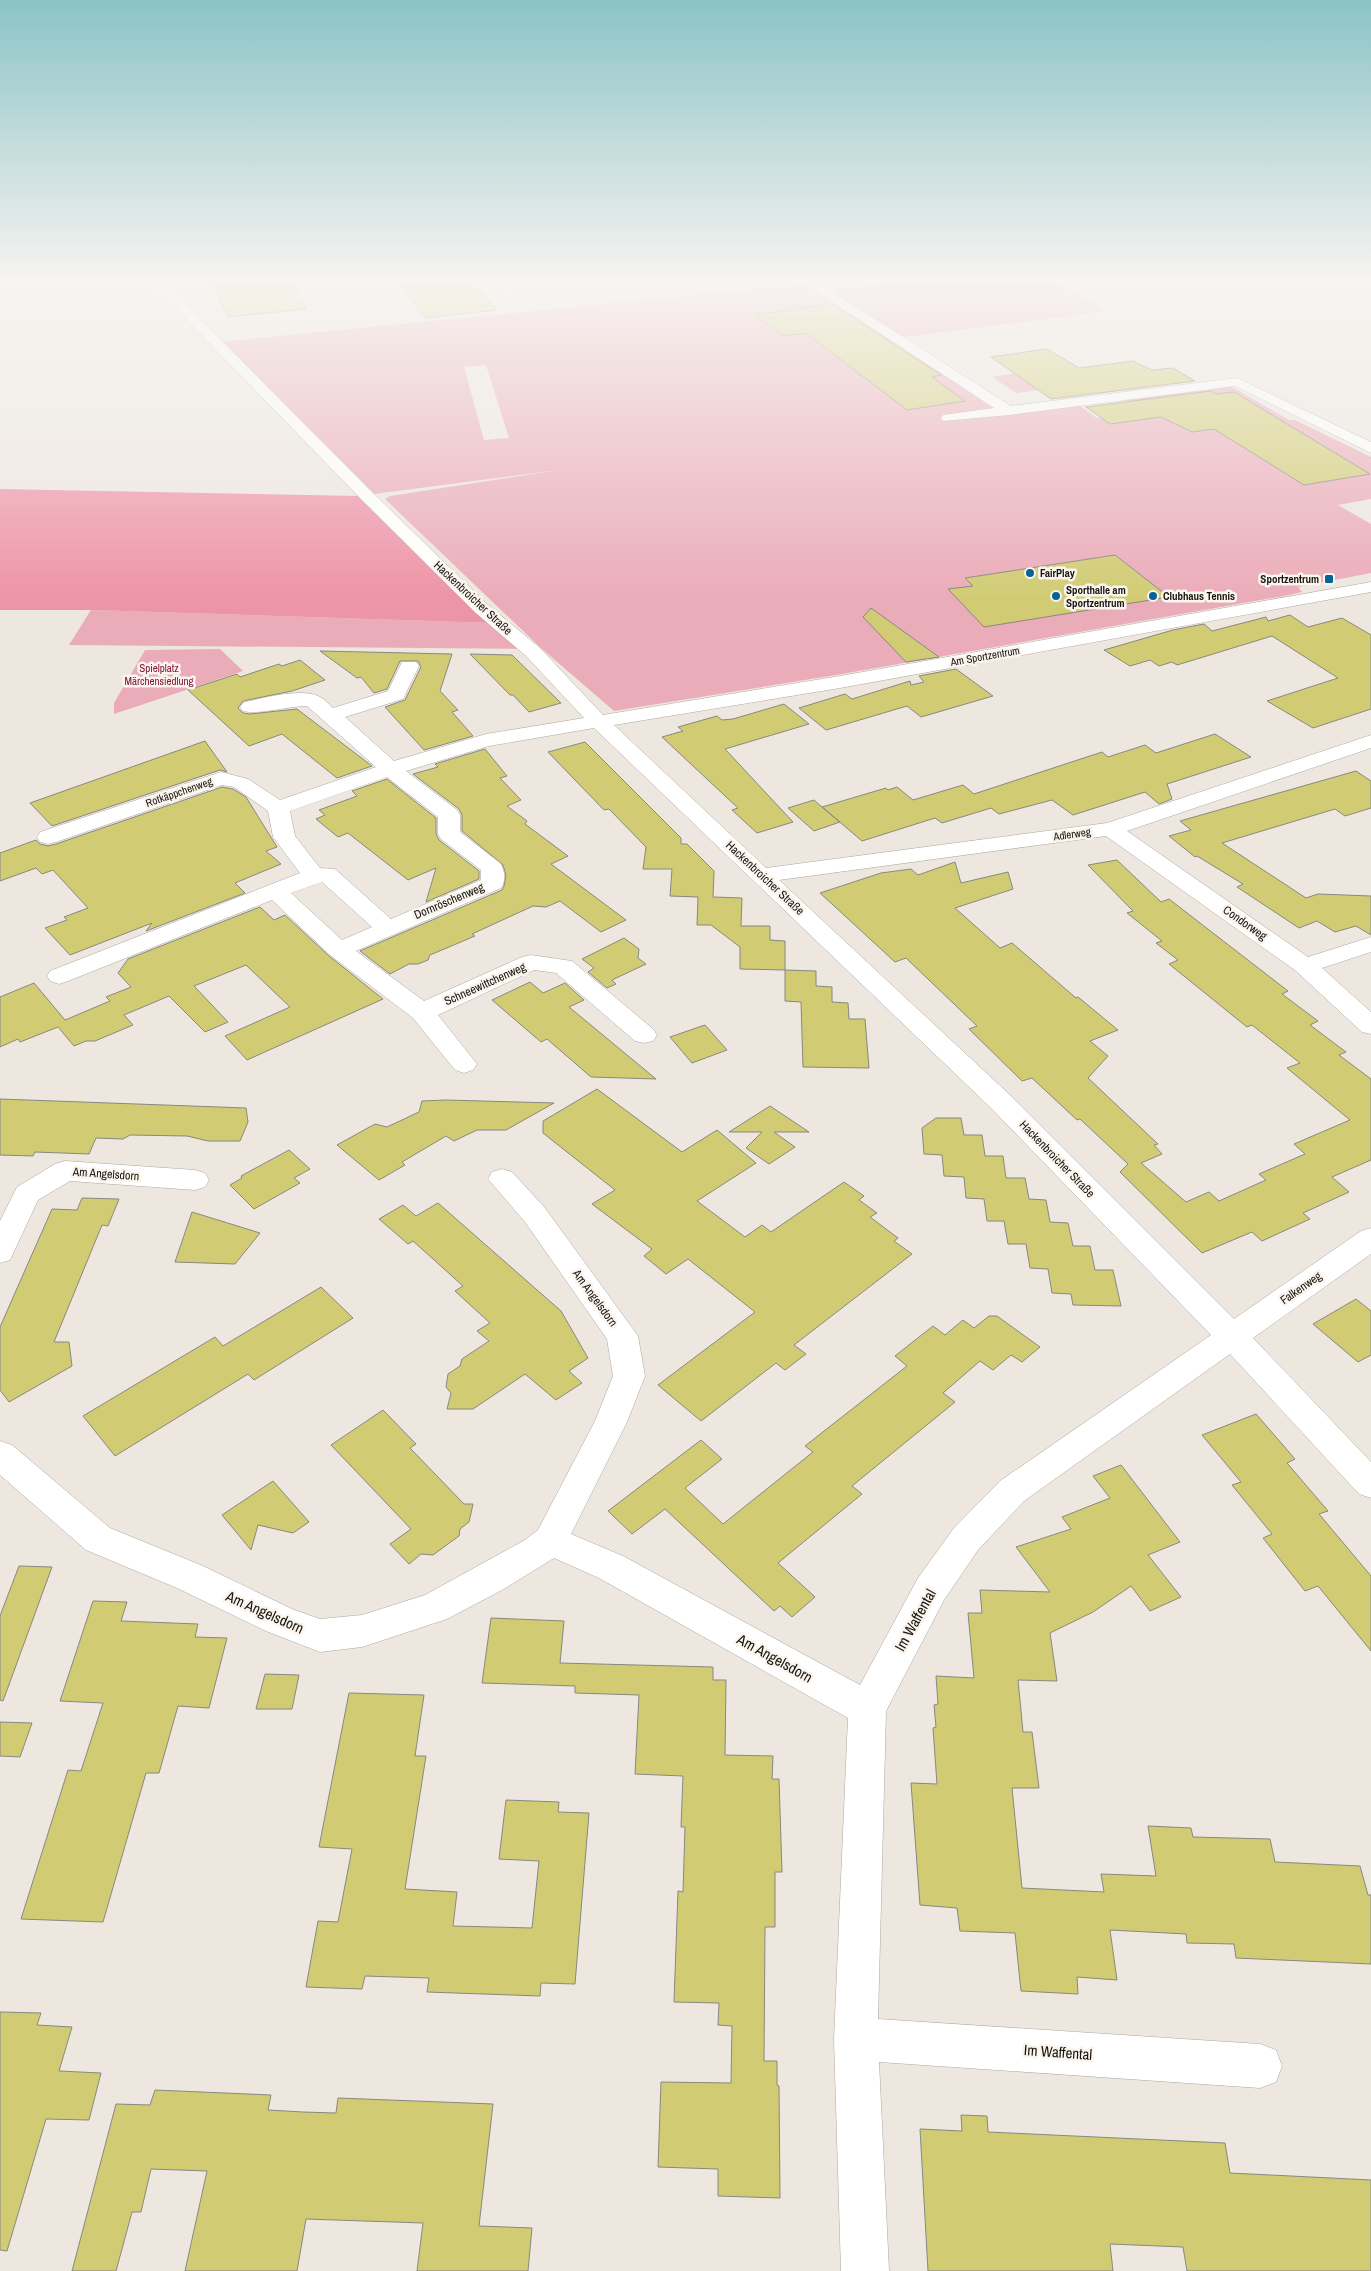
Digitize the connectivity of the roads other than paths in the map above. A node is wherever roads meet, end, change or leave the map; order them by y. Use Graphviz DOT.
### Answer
graph roads {
  1 [pos="258,385"];
  2 [pos="969,385"];
  3 [pos="1214,385"];
  4 [pos="1243,385"];
  5 [pos="1009,411"];
  6 [pos="948,418"];
  7 [pos="1371,448"];
  8 [pos="1371,588"];
  9 [pos="409,666"];
  10 [pos="250,707"];
  11 [pos="331,715"];
  12 [pos="599,722"];
  13 [pos="1371,741"];
  14 [pos="390,768"];
  15 [pos="278,808"];
  16 [pos="1110,829"];
  17 [pos="48,837"];
  18 [pos="762,875"];
  19 [pos="314,876"];
  20 [pos="276,891"];
  21 [pos="387,928"];
  22 [pos="1371,944"];
  23 [pos="339,950"];
  24 [pos="1305,966"];
  25 [pos="59,976"];
  26 [pos="422,1012"];
  27 [pos="1371,1026"];
  28 [pos="644,1035"];
  29 [pos="464,1064"];
  30 [pos="502,1179"];
  31 [pos="195,1180"];
  32 [pos="1371,1239"];
  33 [pos="0,1252"];
  34 [pos="1232,1336"];
  35 [pos="0,1455"];
  36 [pos="1371,1484"];
  37 [pos="550,1541"];
  38 [pos="867,1709"];
  39 [pos="856,2039"];
  40 [pos="1260,2066"];
  41 [pos="866,2271"];
  1 -- 12 [label="street, Hackenbroicher Straße"];
  2 -- 5 [label="street"];
  3 -- 5 [label="street"];
  4 -- 7 [label="street"];
  5 -- 6 [label="street"];
  8 -- 12 [label="street, Am Sportzentrum"];
  9 -- 11 [label="street"];
  10 -- 11 [label="street"];
  11 -- 14 [label="street"];
  12 -- 14 [label="street"];
  12 -- 18 [label="street, Hackenbroicher Straße"];
  13 -- 16 [label="street, Adlerweg"];
  14 -- 15 [label="street"];
  14 -- 21 [label="street, Dornröschenweg"];
  15 -- 17 [label="street, Rotkäppchenweg"];
  15 -- 19 [label="street"];
  16 -- 18 [label="street, Adlerweg"];
  16 -- 24 [label="street, Condorweg"];
  18 -- 34 [label="street, Hackenbroicher Straße"];
  19 -- 20 [label="street"];
  19 -- 21 [label="street"];
  20 -- 23 [label="street"];
  20 -- 25 [label="street"];
  21 -- 23 [label="street, Dornröschenweg"];
  22 -- 24 [label="street"];
  23 -- 26 [label="street"];
  24 -- 27 [label="street, Condorweg"];
  26 -- 28 [label="street, Schneewittchenweg"];
  26 -- 29 [label="street"];
  30 -- 37 [label="street, Am Angelsdorn"];
  31 -- 33 [label="street, Am Angelsdorn"];
  32 -- 34 [label="street, Falkenweg"];
  34 -- 36 [label="street, Hackenbroicher Straße"];
  34 -- 38 [label="street, Im Waffental"];
  35 -- 37 [label="street, Am Angelsdorn"];
  37 -- 38 [label="street, Am Angelsdorn"];
  38 -- 39 [label="street, Im Waffental"];
  39 -- 40 [label="street, Im Waffental"];
  39 -- 41 [label="street, Im Waffental"];
}
